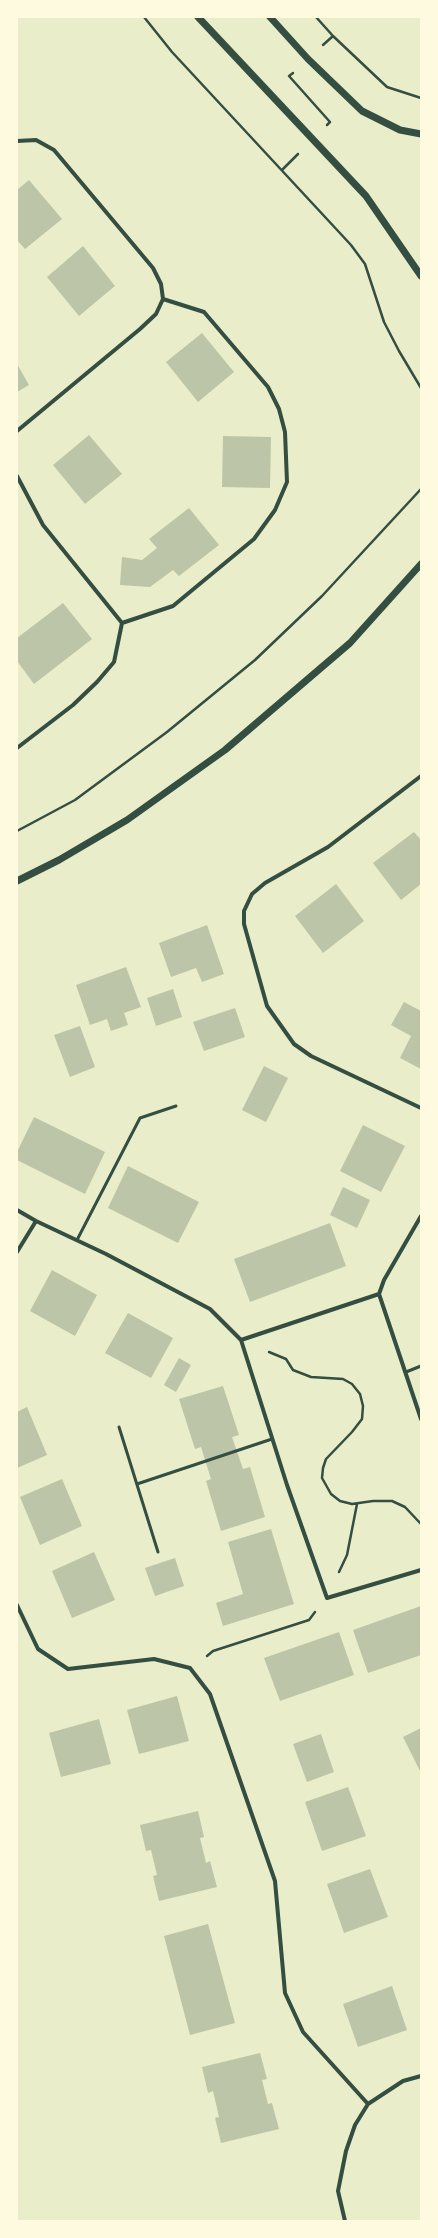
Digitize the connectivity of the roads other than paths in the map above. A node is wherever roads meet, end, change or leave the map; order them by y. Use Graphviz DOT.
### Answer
graph roads {
  1 [pos="198,17"];
  2 [pos="270,17"];
  3 [pos="421,134"];
  4 [pos="17,141"];
  5 [pos="421,276"];
  6 [pos="163,299"];
  7 [pos="17,431"];
  8 [pos="17,476"];
  9 [pos="421,564"];
  10 [pos="122,623"];
  11 [pos="17,741"];
  12 [pos="19,747"];
  13 [pos="421,776"];
  14 [pos="17,881"];
  15 [pos="176,1106"];
  16 [pos="421,1108"];
  17 [pos="17,1210"];
  18 [pos="421,1216"];
  19 [pos="36,1221"];
  20 [pos="76,1240"];
  21 [pos="17,1252"];
  22 [pos="379,1294"];
  23 [pos="241,1340"];
  24 [pos="421,1366"];
  25 [pos="406,1372"];
  26 [pos="421,1419"];
  27 [pos="119,1427"];
  28 [pos="272,1439"];
  29 [pos="136,1484"];
  30 [pos="158,1552"];
  31 [pos="421,1570"];
  32 [pos="17,1605"];
  33 [pos="421,2076"];
  34 [pos="368,2104"];
  35 [pos="345,2221"];
  1 -- 5 [label="street"];
  2 -- 3 [label="street"];
  4 -- 6 [label="street"];
  6 -- 7 [label="street"];
  6 -- 10 [label="street"];
  8 -- 10 [label="street"];
  9 -- 14 [label="street"];
  10 -- 12 [label="street"];
  11 -- 12 [label="lane"];
  13 -- 16 [label="street"];
  15 -- 20 [label="lane"];
  17 -- 19 [label="street"];
  18 -- 22 [label="street"];
  19 -- 20 [label="street"];
  19 -- 21 [label="street"];
  20 -- 23 [label="street"];
  22 -- 23 [label="street"];
  22 -- 25 [label="street"];
  23 -- 28 [label="street"];
  24 -- 25 [label="lane"];
  25 -- 26 [label="street"];
  27 -- 29 [label="lane"];
  28 -- 29 [label="lane"];
  28 -- 31 [label="street"];
  29 -- 30 [label="lane"];
  32 -- 34 [label="street"];
  33 -- 34 [label="street"];
  34 -- 35 [label="street"];
}
